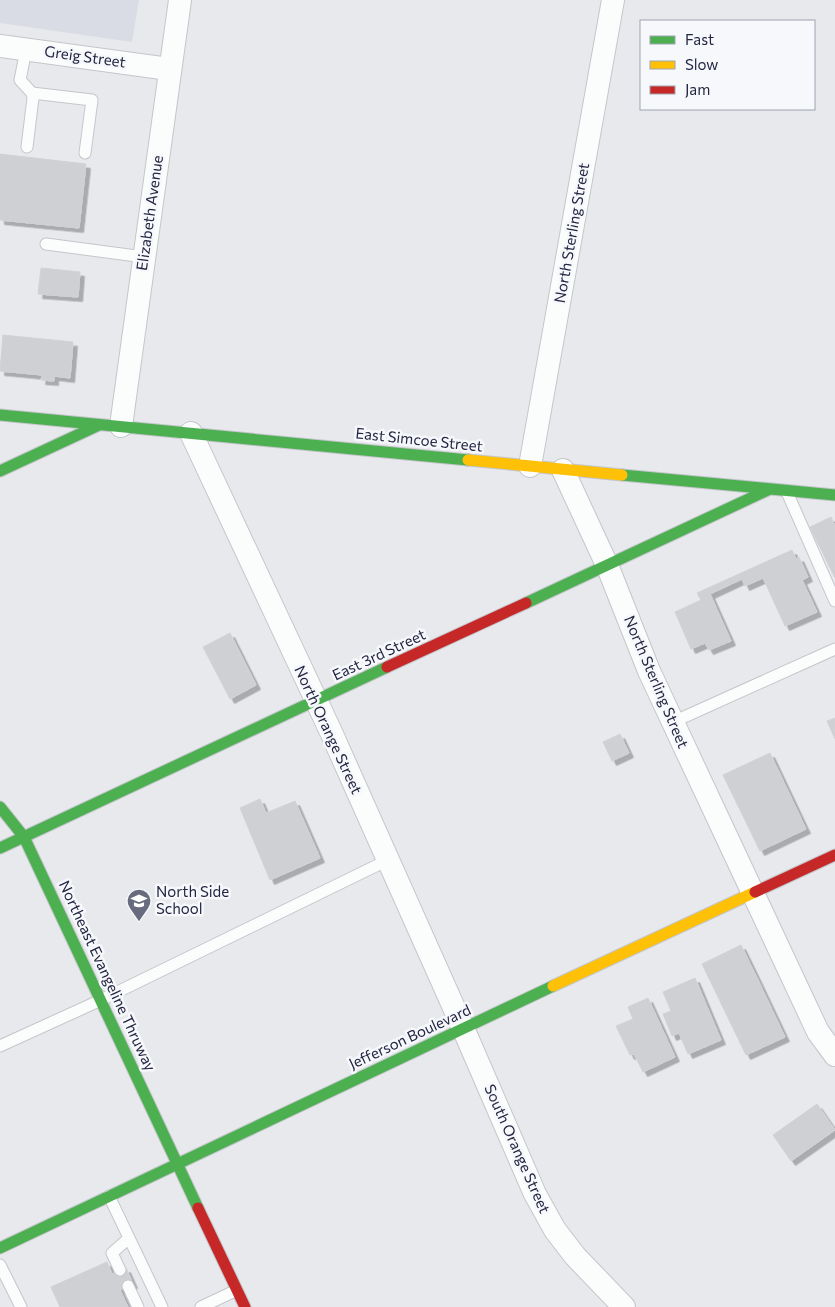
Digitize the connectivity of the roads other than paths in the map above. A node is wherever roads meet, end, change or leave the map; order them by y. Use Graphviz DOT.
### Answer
graph roads {
  1 [pos="180,0"];
  2 [pos="613,0"];
  3 [pos="0,46"];
  4 [pos="26,50"];
  5 [pos="169,69"];
  6 [pos="32,92"];
  7 [pos="28,147"];
  8 [pos="85,153"];
  9 [pos="46,244"];
  10 [pos="144,257"];
  11 [pos="0,415"];
  12 [pos="111,425"];
  13 [pos="191,433"];
  14 [pos="530,466"];
  15 [pos="563,470"];
  16 [pos="0,471"];
  17 [pos="770,489"];
  18 [pos="787,491"];
  19 [pos="835,495"];
  20 [pos="607,565"];
  21 [pos="832,586"];
  22 [pos="835,601"];
  23 [pos="835,648"];
  24 [pos="315,701"];
  25 [pos="673,722"];
  26 [pos="0,807"];
  27 [pos="24,837"];
  28 [pos="0,848"];
  29 [pos="835,855"];
  30 [pos="388,860"];
  31 [pos="752,892"];
  32 [pos="101,1000"];
  33 [pos="463,1028"];
  34 [pos="0,1046"];
  35 [pos="835,1055"];
  36 [pos="179,1163"];
  37 [pos="109,1196"];
  38 [pos="129,1238"];
  39 [pos="0,1248"];
  40 [pos="0,1265"];
  41 [pos="120,1270"];
  42 [pos="128,1286"];
  43 [pos="237,1290"];
  44 [pos="21,1307"];
  45 [pos="138,1307"];
  46 [pos="162,1307"];
  47 [pos="201,1307"];
  48 [pos="245,1307"];
  49 [pos="624,1307"];
  1 -- 5 [label="street, Elizabeth Avenue"];
  2 -- 14 [label="street, North Sterling Street"];
  3 -- 4 [label="street, Greig Street"];
  4 -- 5 [label="street, Greig Street"];
  4 -- 6 [label="lane"];
  5 -- 10 [label="street, Elizabeth Avenue"];
  6 -- 7 [label="lane"];
  6 -- 8 [label="lane"];
  9 -- 10 [label="lane"];
  10 -- 12 [label="street, Elizabeth Avenue"];
  11 -- 12 [label="main road, East Simcoe Street"];
  12 -- 13 [label="main road, East Simcoe Street"];
  12 -- 16 [label="main road"];
  13 -- 14 [label="main road, East Simcoe Street"];
  13 -- 24 [label="street, North Orange Street"];
  14 -- 15 [label="main road, East Simcoe Street"];
  15 -- 17 [label="main road, East Simcoe Street"];
  15 -- 20 [label="street, North Sterling Street"];
  17 -- 18 [label="main road, East Simcoe Street"];
  17 -- 20 [label="main road, East 3rd Street"];
  18 -- 19 [label="main road, East Simcoe Street"];
  18 -- 21 [label="lane"];
  20 -- 24 [label="main road, East 3rd Street"];
  20 -- 25 [label="street, North Sterling Street"];
  21 -- 22 [label="lane"];
  23 -- 25 [label="lane"];
  24 -- 27 [label="main road, East 3rd Street"];
  24 -- 30 [label="street, North Orange Street"];
  25 -- 31 [label="street, North Sterling Street"];
  26 -- 27 [label="main road, Northeast Evangeline Thruway"];
  27 -- 28 [label="main road, East 3rd Street"];
  27 -- 32 [label="main road, Northeast Evangeline Thruway"];
  29 -- 31 [label="main road, Jefferson Boulevard"];
  30 -- 32 [label="lane"];
  30 -- 33 [label="street, North Orange Street"];
  31 -- 33 [label="main road, Jefferson Boulevard"];
  31 -- 35 [label="street, North Sterling Street"];
  32 -- 34 [label="lane"];
  32 -- 36 [label="main road, Northeast Evangeline Thruway"];
  33 -- 36 [label="main road, Jefferson Boulevard"];
  33 -- 49 [label="street, South Orange Street"];
  36 -- 37 [label="main road, Jefferson Boulevard"];
  36 -- 43 [label="main road, Northeast Evangeline Thruway"];
  37 -- 38 [label="lane"];
  37 -- 39 [label="main road, Jefferson Boulevard"];
  38 -- 41 [label="lane"];
  38 -- 46 [label="lane"];
  40 -- 44 [label="lane"];
  42 -- 45 [label="lane"];
  43 -- 47 [label="lane"];
  43 -- 48 [label="main road, Northeast Evangeline Thruway"];
}
